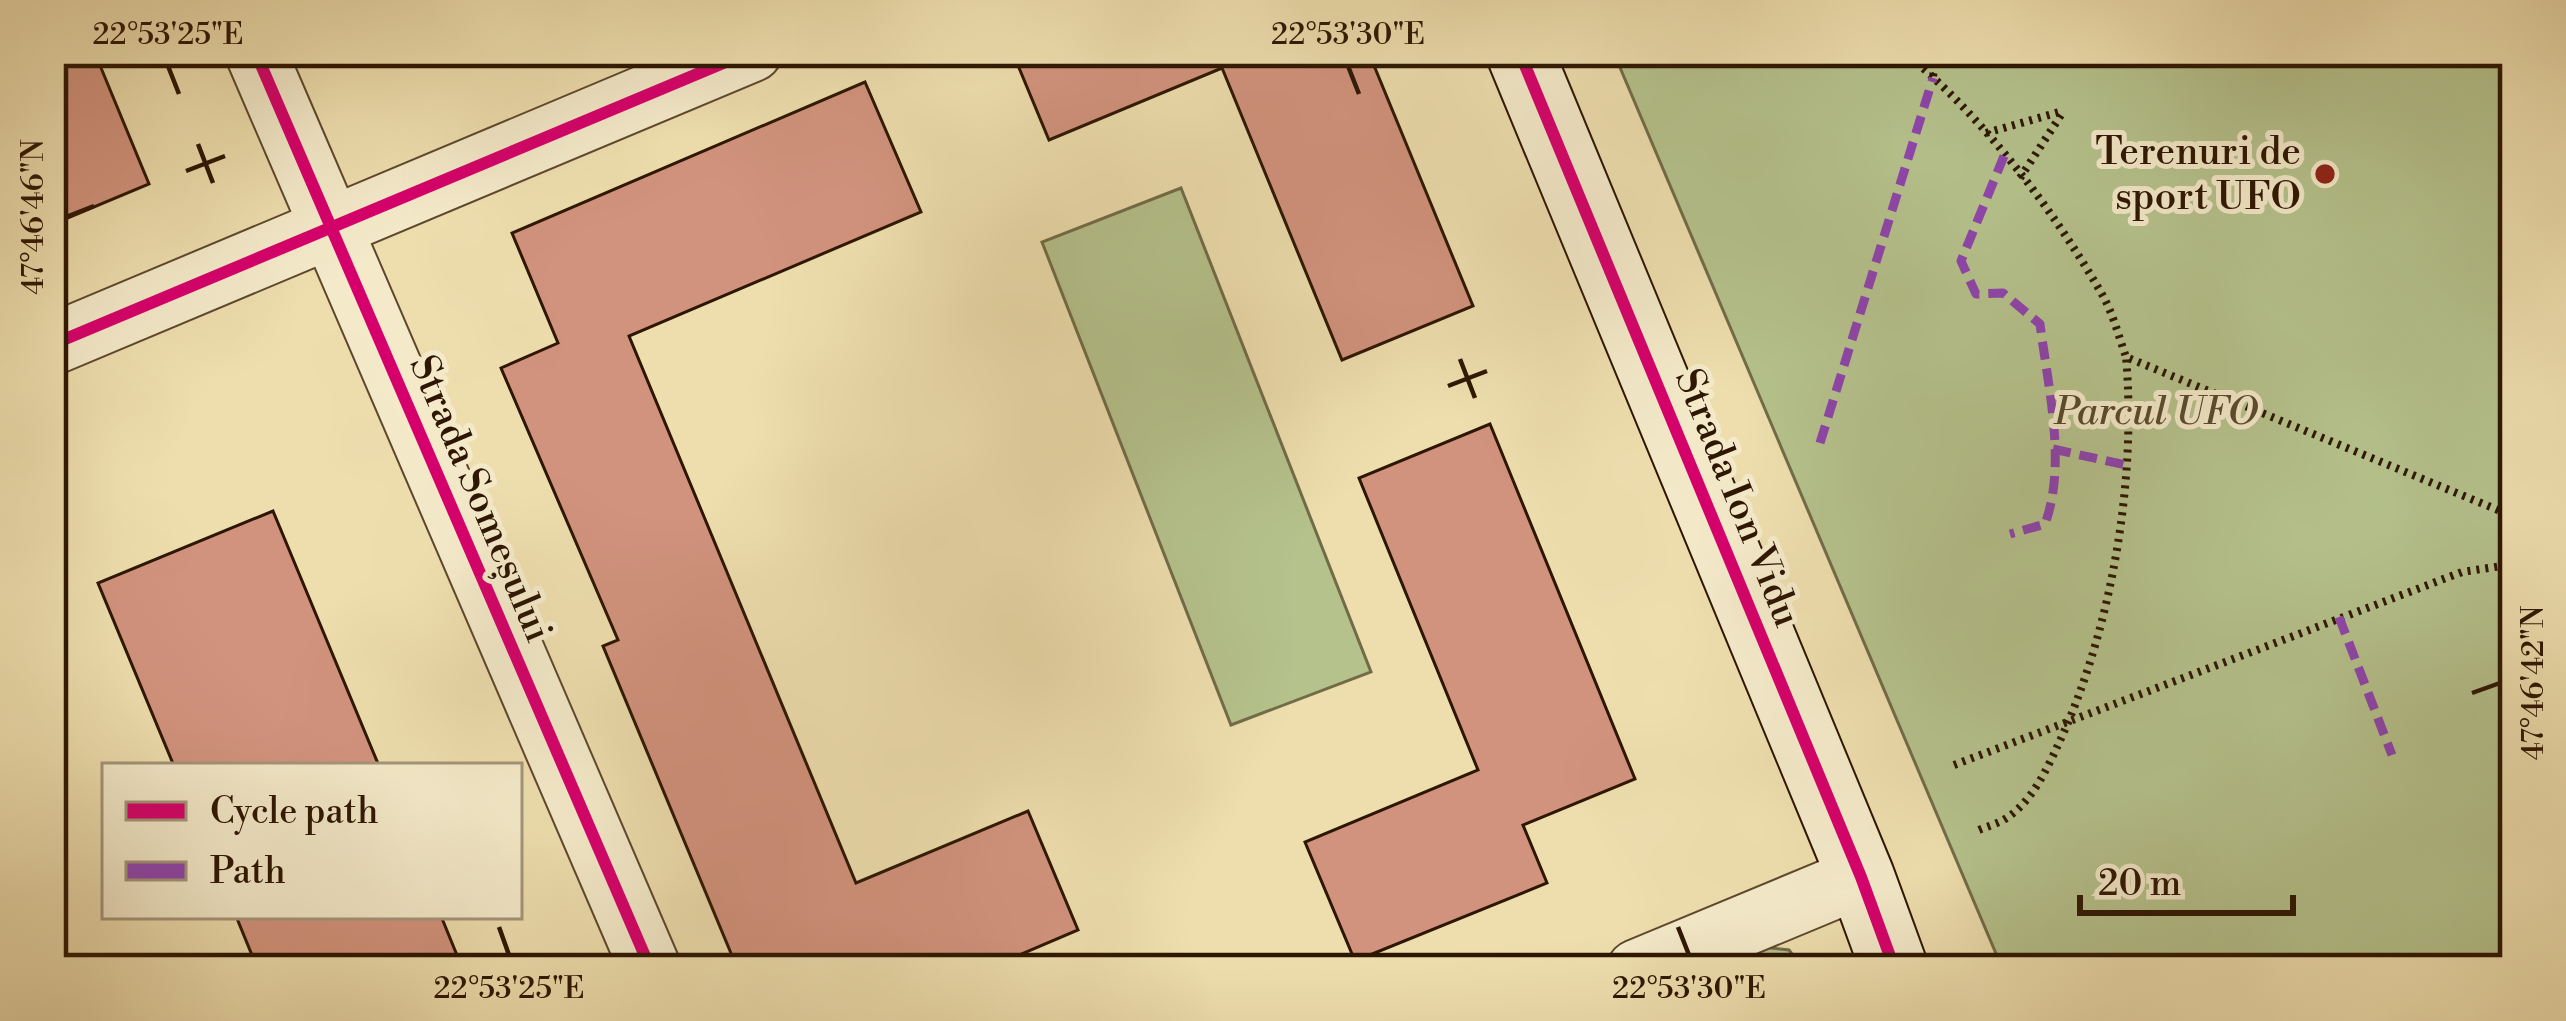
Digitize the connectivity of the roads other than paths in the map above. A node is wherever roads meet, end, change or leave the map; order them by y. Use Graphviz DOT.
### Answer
graph roads {
  1 [pos="255,51"];
  2 [pos="752,51"];
  3 [pos="1519,51"];
  4 [pos="329,227"];
  5 [pos="51,345"];
  6 [pos="1861,877"];
  7 [pos="651,970"];
  8 [pos="1637,970"];
  9 [pos="1895,970"];
  1 -- 4 [label="street, Strada Someșului"];
  2 -- 4 [label="street"];
  3 -- 6 [label="street, Strada Ion Vidu"];
  4 -- 5 [label="street"];
  4 -- 7 [label="street, Strada Someșului"];
  6 -- 8 [label="street"];
  6 -- 9 [label="street, Strada Ion Vidu"];
}
